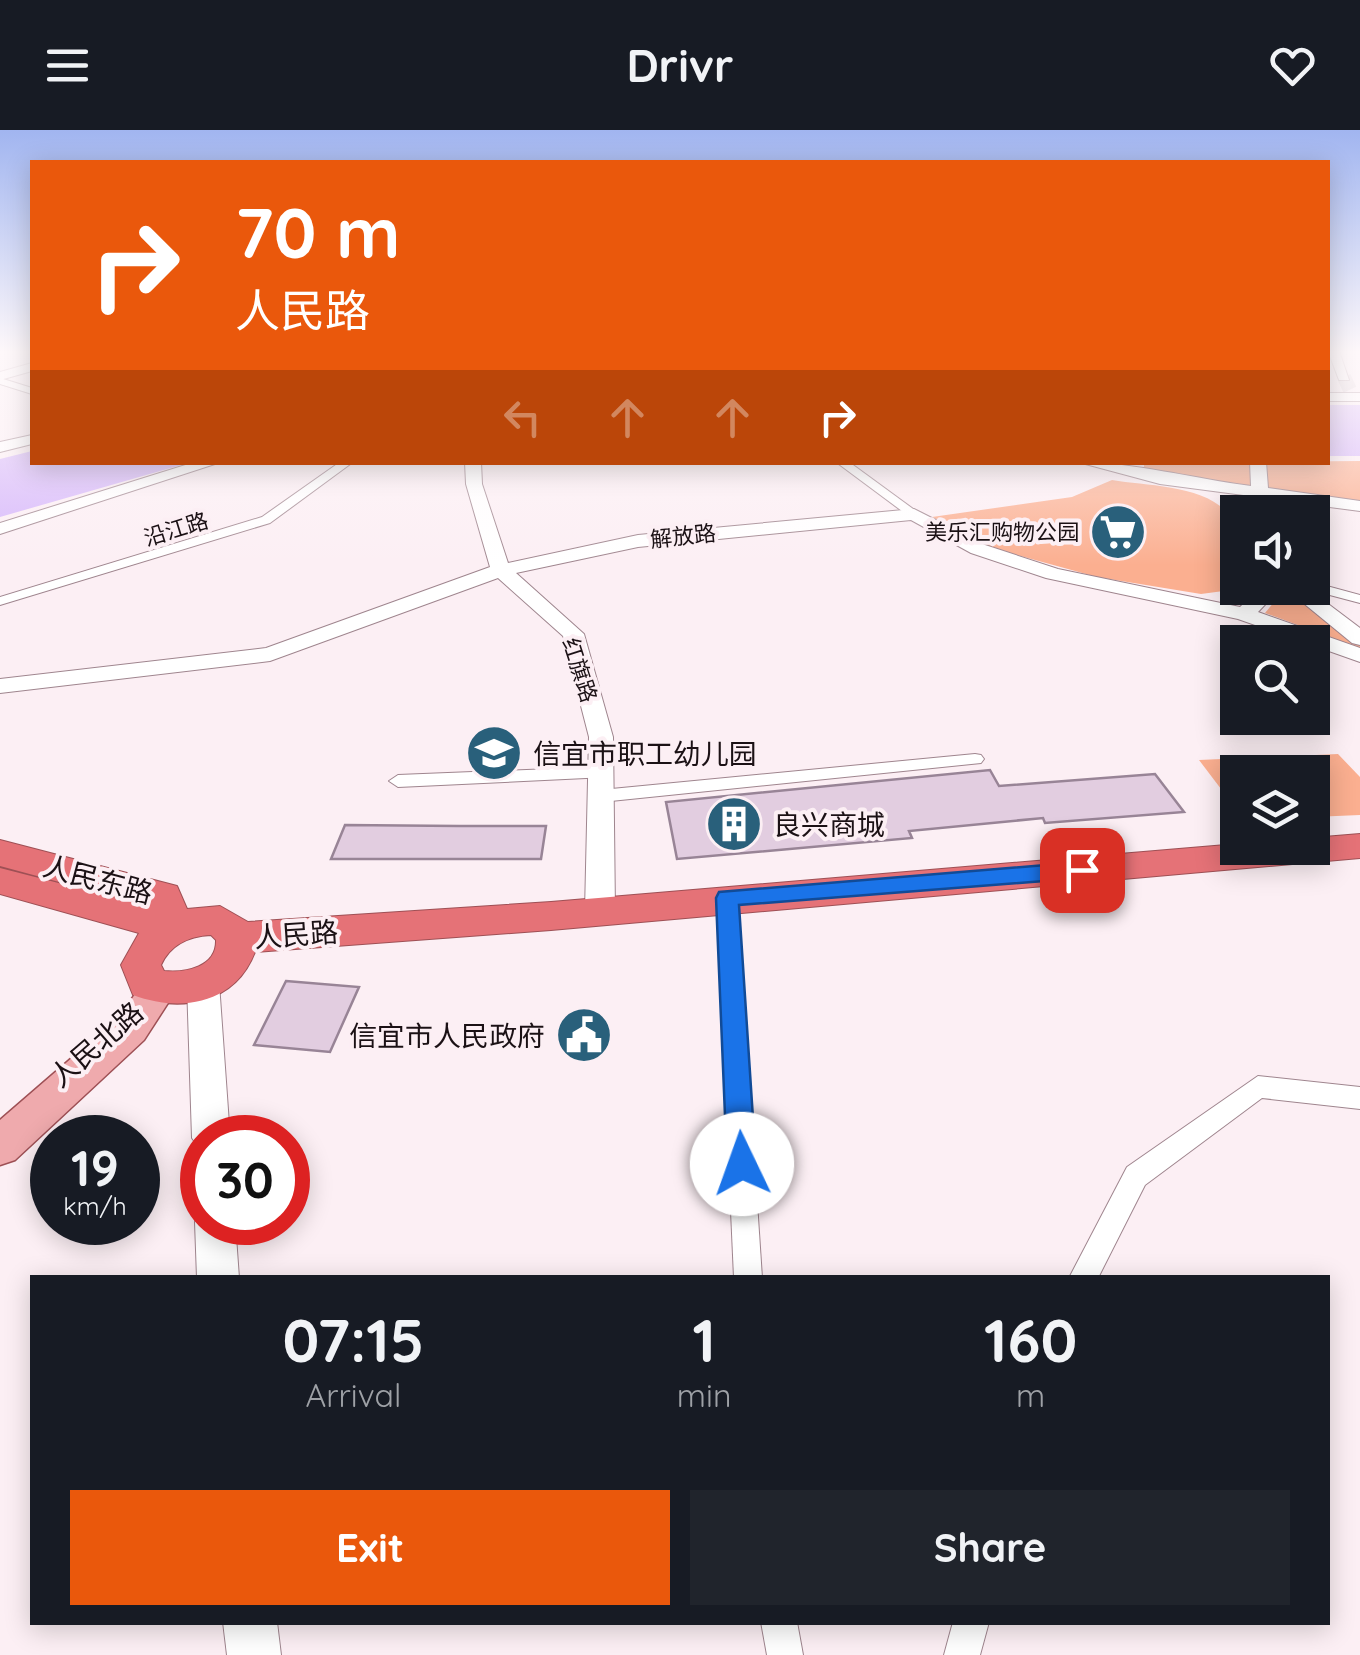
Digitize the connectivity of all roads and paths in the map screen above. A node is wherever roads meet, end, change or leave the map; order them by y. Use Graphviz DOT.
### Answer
graph roads {
  1 [pos="30,440"];
  2 [pos="0,448"];
  3 [pos="203,465"];
  4 [pos="344,465"];
  5 [pos="473,465"];
  6 [pos="845,465"];
  7 [pos="1099,465"];
  8 [pos="1258,465"];
  9 [pos="1227,495"];
  10 [pos="1260,495"];
  11 [pos="1330,505"];
  12 [pos="1360,506"];
  13 [pos="914,514"];
  14 [pos="0,529"];
  15 [pos="501,570"];
  16 [pos="1330,590"];
  17 [pos="1360,598"];
  18 [pos="0,602"];
  19 [pos="1253,605"];
  20 [pos="1317,605"];
  21 [pos="1244,614"];
  22 [pos="1360,638"];
  23 [pos="1360,655"];
  24 [pos="0,686"];
  25 [pos="975,759"];
  26 [pos="398,781"];
  27 [pos="601,784"];
  28 [pos="1360,830"];
  29 [pos="1330,833"];
  30 [pos="1220,844"];
  31 [pos="1360,846"];
  32 [pos="0,853"];
  33 [pos="0,881"];
  34 [pos="727,898"];
  35 [pos="600,902"];
  36 [pos="174,928"];
  37 [pos="237,938"];
  38 [pos="203,984"];
  39 [pos="158,989"];
  40 [pos="1360,1098"];
  41 [pos="210,1115"];
  42 [pos="0,1128"];
  43 [pos="0,1146"];
  44 [pos="216,1245"];
  45 [pos="218,1275"];
  46 [pos="748,1275"];
  47 [pos="1085,1275"];
  48 [pos="250,1625"];
  49 [pos="780,1625"];
  50 [pos="971,1625"];
  51 [pos="254,1655"];
  52 [pos="785,1655"];
  53 [pos="962,1655"];
  1 -- 2 [label="street"];
  3 -- 14 [label="street"];
  4 -- 18 [label="street, 沿江路"];
  5 -- 15 [label="street"];
  6 -- 13 [label="street"];
  7 -- 9 [label="street"];
  8 -- 10 [label="street"];
  11 -- 12 [label="street"];
  13 -- 15 [label="street, 解放路"];
  13 -- 21 [label="street"];
  15 -- 24 [label="street, 解放路"];
  15 -- 27 [label="street, 红旗路"];
  16 -- 17 [label="street"];
  19 -- 21 [label="street"];
  20 -- 22 [label="street"];
  21 -- 23 [label="street"];
  25 -- 27 [label="street"];
  26 -- 27 [label="street"];
  27 -- 35 [label="street, 红旗路"];
  28 -- 29 [label="highway"];
  30 -- 35 [label="highway, 人民路"];
  31 -- 34 [label="highway, 人民路"];
  32 -- 36 [label="highway, 人民东路"];
  33 -- 36 [label="highway, 人民东路"];
  34 -- 35 [label="highway, 人民路"];
  34 -- 46 [label="street"];
  35 -- 37 [label="highway, 人民路"];
  36 -- 37 [label="highway"];
  36 -- 39 [label="highway"];
  37 -- 38 [label="highway"];
  38 -- 39 [label="highway"];
  38 -- 41 [label="street"];
  39 -- 42 [label="main road, 人民北路"];
  39 -- 43 [label="main road, 人民北路"];
  40 -- 47 [label="street"];
  44 -- 45 [label="street"];
  48 -- 51 [label="street"];
  49 -- 52 [label="street"];
  50 -- 53 [label="street"];
}
